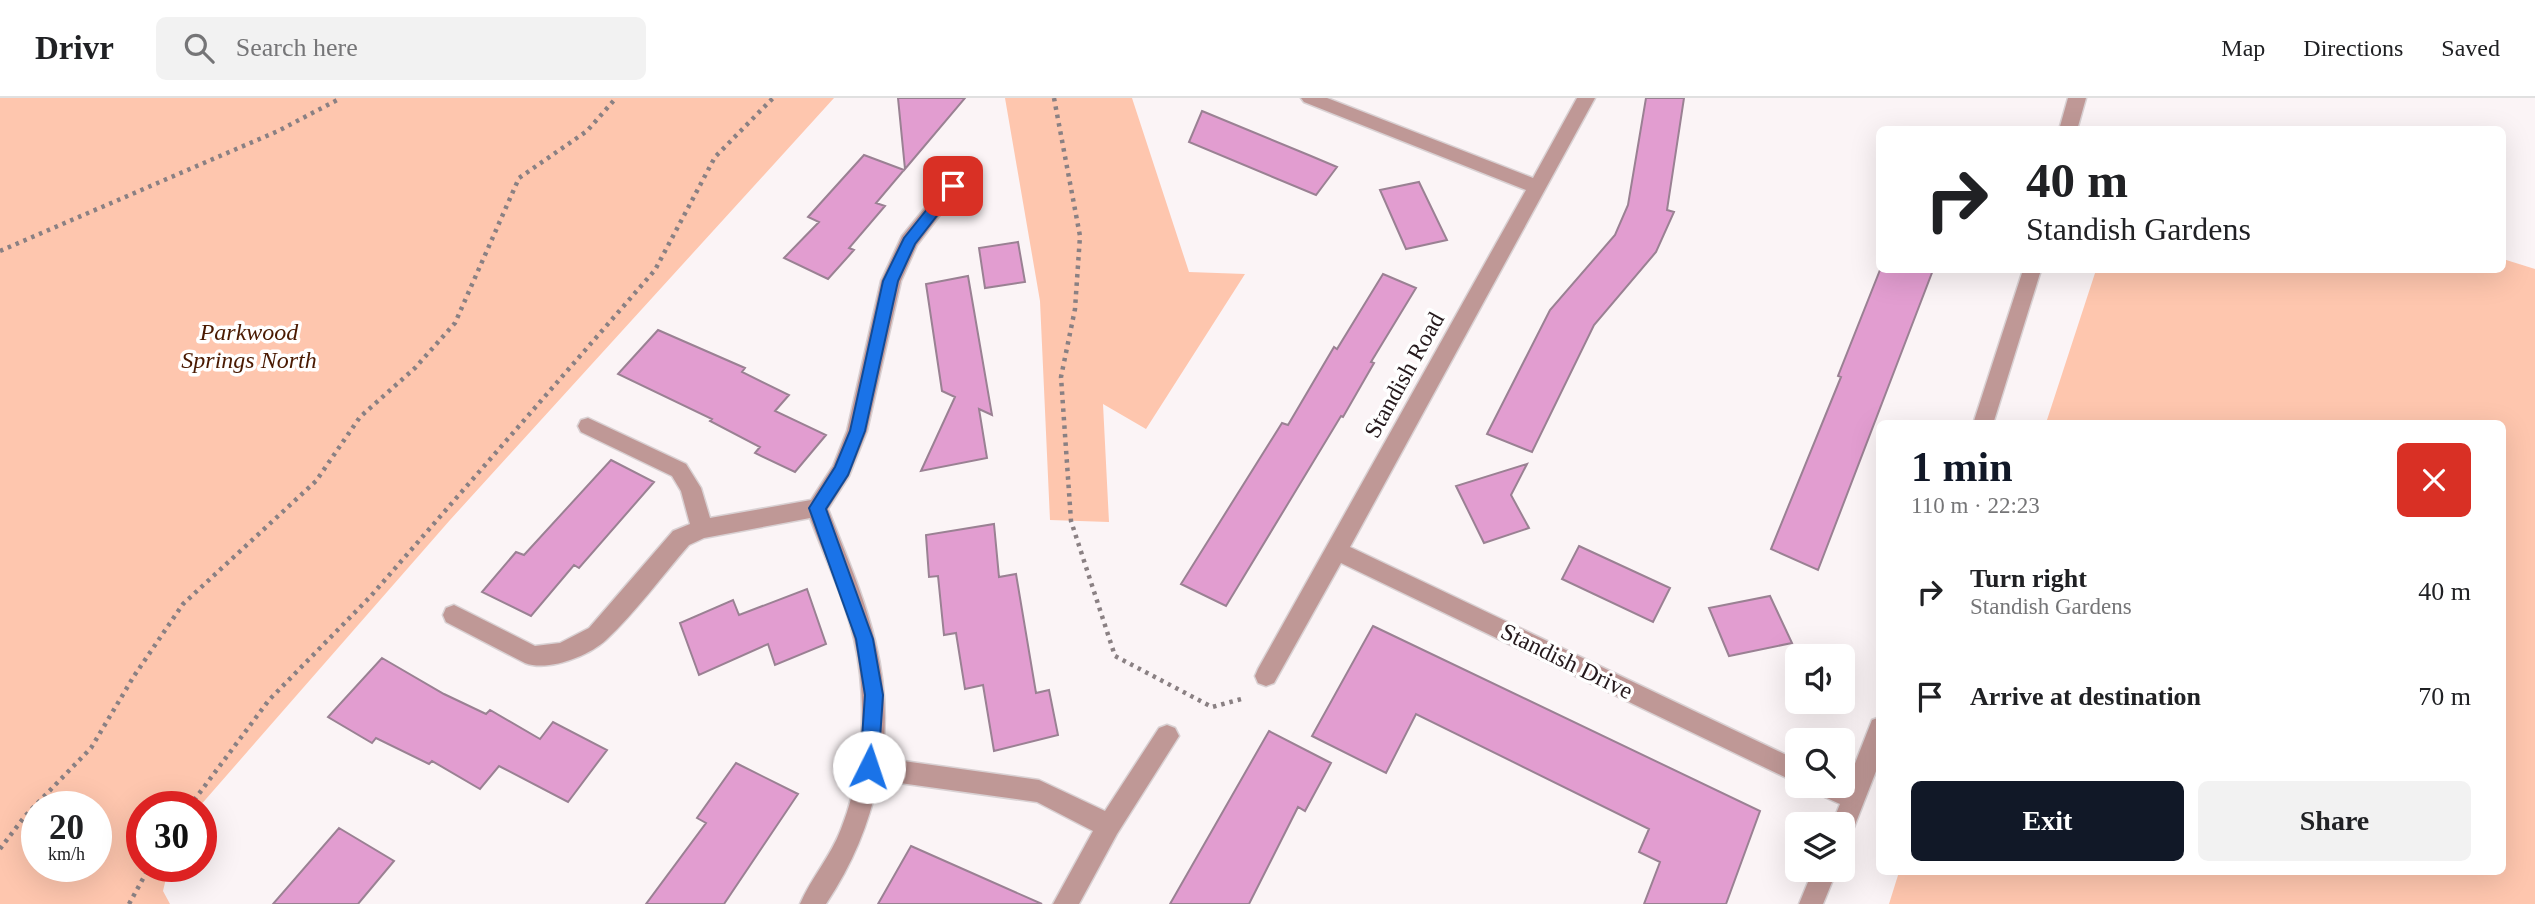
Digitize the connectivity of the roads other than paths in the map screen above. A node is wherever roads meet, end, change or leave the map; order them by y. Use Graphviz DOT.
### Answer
graph roads {
  1 [pos="1310,98"];
  2 [pos="1586,98"];
  3 [pos="2077,98"];
  4 [pos="2069,126"];
  5 [pos="953,186"];
  6 [pos="1536,187"];
  7 [pos="2031,273"];
  8 [pos="1984,420"];
  9 [pos="588,426"];
  10 [pos="817,508"];
  11 [pos="702,529"];
  12 [pos="1338,551"];
  13 [pos="454,615"];
  14 [pos="1266,676"];
  15 [pos="1167,736"];
  16 [pos="1876,738"];
  17 [pos="1785,766"];
  18 [pos="869,767"];
  19 [pos="1854,799"];
  20 [pos="1849,812"];
  21 [pos="1109,825"];
  22 [pos="1820,882"];
  23 [pos="812,904"];
  24 [pos="1065,904"];
  25 [pos="1811,904"];
  1 -- 6 [label="street"];
  2 -- 6 [label="street, Standish Road"];
  3 -- 4 [label="street"];
  5 -- 10 [label="street"];
  6 -- 12 [label="street, Standish Road"];
  7 -- 8 [label="street"];
  9 -- 11 [label="street"];
  10 -- 11 [label="street"];
  10 -- 18 [label="street"];
  11 -- 13 [label="street"];
  12 -- 14 [label="street, Standish Road"];
  12 -- 17 [label="street, Standish Drive"];
  15 -- 21 [label="street"];
  16 -- 19 [label="street"];
  18 -- 21 [label="street"];
  18 -- 23 [label="street"];
  19 -- 20 [label="street"];
  21 -- 24 [label="street"];
  22 -- 25 [label="street"];
}
